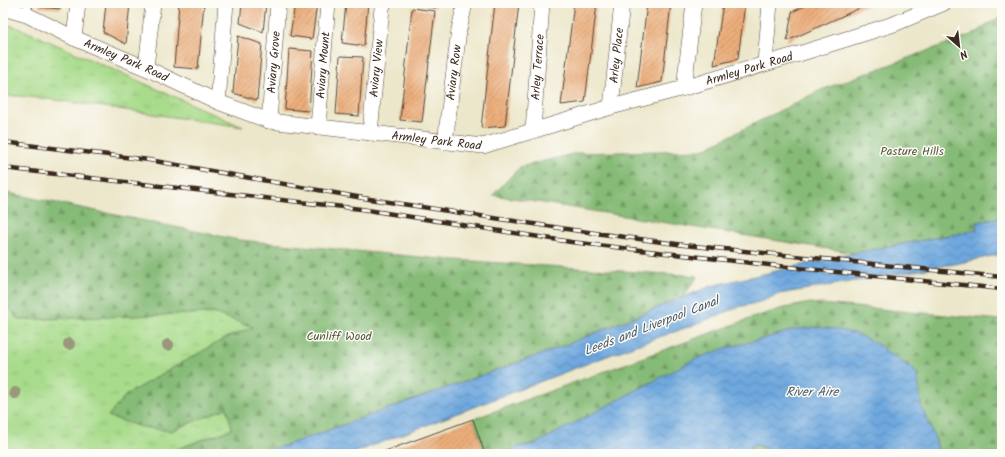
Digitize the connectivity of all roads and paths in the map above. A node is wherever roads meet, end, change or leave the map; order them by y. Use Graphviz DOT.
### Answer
graph roads {
  1 [pos="78,3"];
  2 [pos="153,3"];
  3 [pos="226,3"];
  4 [pos="278,3"];
  5 [pos="328,3"];
  6 [pos="384,3"];
  7 [pos="465,3"];
  8 [pos="542,3"];
  9 [pos="622,3"];
  10 [pos="694,3"];
  11 [pos="770,3"];
  12 [pos="944,3"];
  13 [pos="3,8"];
  14 [pos="28,9"];
  15 [pos="74,38"];
  16 [pos="765,63"];
  17 [pos="146,68"];
  18 [pos="684,88"];
  19 [pos="218,102"];
  20 [pos="611,107"];
  21 [pos="269,122"];
  22 [pos="318,127"];
  23 [pos="533,131"];
  24 [pos="370,133"];
  25 [pos="445,142"];
  1 -- 15 [label="street"];
  2 -- 17 [label="street"];
  3 -- 19 [label="street"];
  4 -- 21 [label="street, Aviary Grove"];
  5 -- 22 [label="street, Aviary Mount"];
  6 -- 24 [label="street, Aviary View"];
  7 -- 25 [label="street, Aviary Row"];
  8 -- 23 [label="street, Arley Terrace"];
  9 -- 20 [label="street, Arley Place"];
  10 -- 18 [label="street"];
  11 -- 16 [label="street"];
  12 -- 16 [label="street, Armley Park Road"];
  13 -- 14 [label="street, Armley Park Road"];
  14 -- 15 [label="street, Armley Park Road"];
  15 -- 17 [label="street, Armley Park Road"];
  16 -- 18 [label="street, Armley Park Road"];
  17 -- 19 [label="street, Armley Park Road"];
  18 -- 20 [label="street, Armley Park Road"];
  19 -- 21 [label="street, Armley Park Road"];
  20 -- 23 [label="street, Armley Park Road"];
  21 -- 22 [label="street, Armley Park Road"];
  22 -- 24 [label="street, Armley Park Road"];
  23 -- 25 [label="street, Armley Park Road"];
  24 -- 25 [label="street, Armley Park Road"];
}
